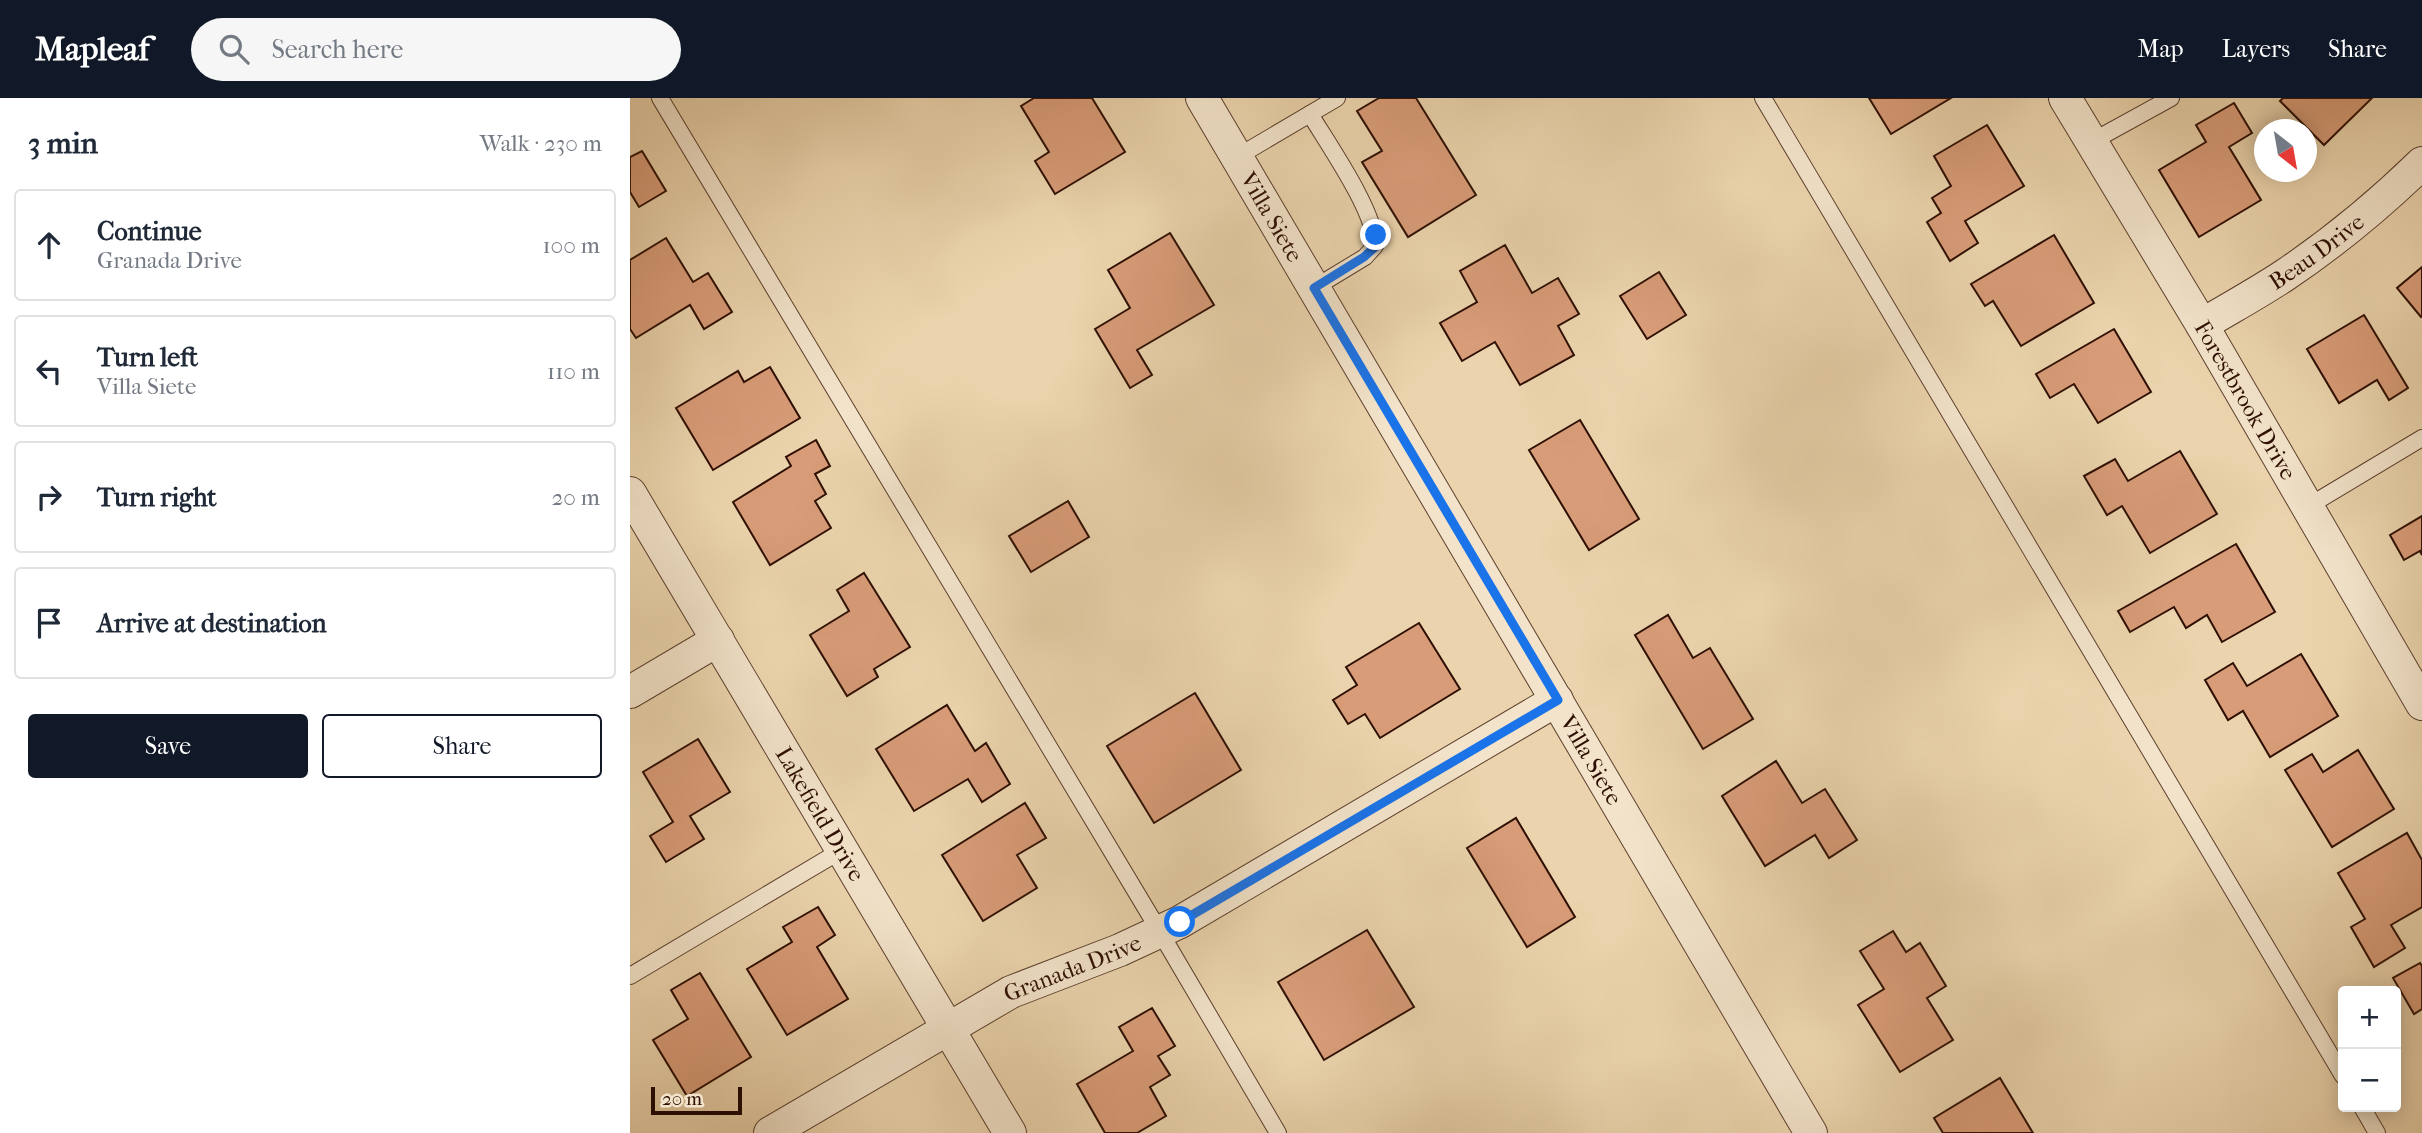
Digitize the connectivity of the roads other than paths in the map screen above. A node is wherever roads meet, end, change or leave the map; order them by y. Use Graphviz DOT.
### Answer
graph roads {
  1 [pos="660,98"];
  2 [pos="1202,98"];
  3 [pos="1337,98"];
  4 [pos="1763,98"];
  5 [pos="2065,98"];
  6 [pos="2171,98"];
  7 [pos="1310,114"];
  8 [pos="2091,142"];
  9 [pos="1237,157"];
  10 [pos="2422,163"];
  11 [pos="1314,288"];
  12 [pos="2202,325"];
  13 [pos="2422,438"];
  14 [pos="630,492"];
  15 [pos="2307,506"];
  16 [pos="718,640"];
  17 [pos="630,692"];
  18 [pos="1558,700"];
  19 [pos="2422,705"];
  20 [pos="842,850"];
  21 [pos="1160,932"];
  22 [pos="630,976"];
  23 [pos="948,1028"];
  24 [pos="2338,1068"];
  25 [pos="2364,1112"];
  26 [pos="770,1133"];
  27 [pos="1010,1133"];
  28 [pos="1278,1133"];
  29 [pos="1811,1133"];
  30 [pos="2377,1133"];
  1 -- 21 [label="lane"];
  2 -- 9 [label="street, Villa Siete"];
  3 -- 7 [label="lane"];
  4 -- 24 [label="lane"];
  5 -- 8 [label="street, Forestbrook Drive"];
  6 -- 8 [label="lane"];
  7 -- 9 [label="lane"];
  7 -- 11 [label="lane"];
  8 -- 12 [label="street, Forestbrook Drive"];
  9 -- 11 [label="street, Villa Siete"];
  10 -- 12 [label="street, Beau Drive"];
  11 -- 18 [label="street, Villa Siete"];
  12 -- 15 [label="street, Forestbrook Drive"];
  13 -- 15 [label="lane"];
  14 -- 16 [label="street, Lakefield Drive"];
  15 -- 19 [label="street, Forestbrook Drive"];
  16 -- 17 [label="street"];
  16 -- 20 [label="street, Lakefield Drive"];
  18 -- 21 [label="street, Granada Drive"];
  18 -- 29 [label="street, Villa Siete"];
  20 -- 22 [label="lane"];
  20 -- 23 [label="street, Lakefield Drive"];
  21 -- 23 [label="street, Granada Drive"];
  21 -- 28 [label="lane"];
  23 -- 26 [label="street, Granada Drive"];
  23 -- 27 [label="street, Lakefield Drive"];
  25 -- 30 [label="lane"];
}
